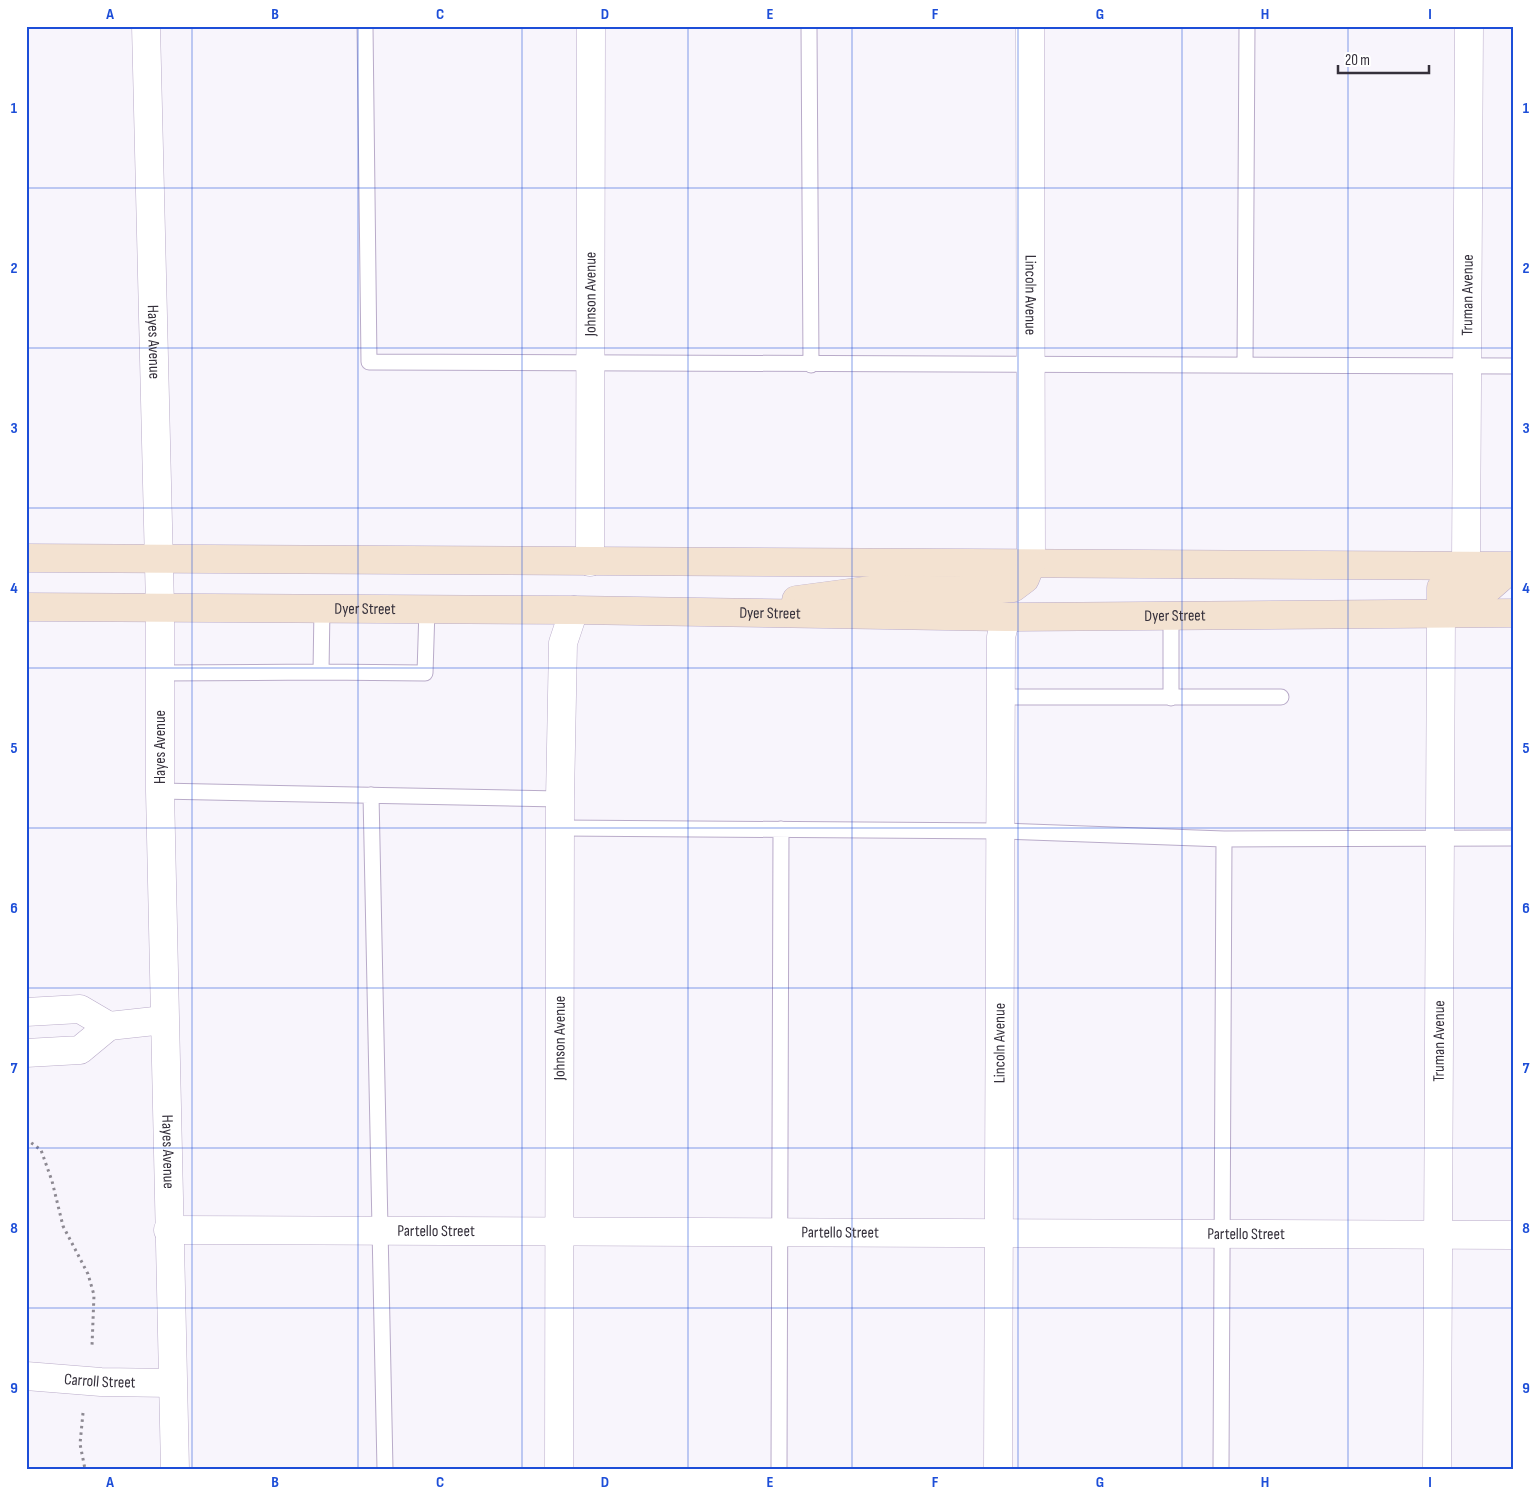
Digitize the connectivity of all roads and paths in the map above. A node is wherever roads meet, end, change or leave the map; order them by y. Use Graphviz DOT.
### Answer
graph roads {
  1 [pos="146,26"];
  2 [pos="365,26"];
  3 [pos="591,26"];
  4 [pos="810,26"];
  5 [pos="1030,26"];
  6 [pos="1247,26"];
  7 [pos="1469,26"];
  8 [pos="590,364"];
  9 [pos="1030,364"];
  10 [pos="811,365"];
  11 [pos="1245,365"];
  12 [pos="1467,366"];
  13 [pos="1514,366"];
  14 [pos="26,471"];
  15 [pos="27,501"];
  16 [pos="26,558"];
  17 [pos="158,558"];
  18 [pos="590,562"];
  19 [pos="1031,564"];
  20 [pos="1466,565"];
  21 [pos="1514,566"];
  22 [pos="26,607"];
  23 [pos="160,607"];
  24 [pos="322,608"];
  25 [pos="427,609"];
  26 [pos="574,610"];
  27 [pos="759,613"];
  28 [pos="1441,613"];
  29 [pos="1514,613"];
  30 [pos="1171,616"];
  31 [pos="1006,617"];
  32 [pos="321,672"];
  33 [pos="160,673"];
  34 [pos="1001,697"];
  35 [pos="1281,697"];
  36 [pos="1171,698"];
  37 [pos="160,791"];
  38 [pos="371,795"];
  39 [pos="560,799"];
  40 [pos="560,828"];
  41 [pos="782,829"];
  42 [pos="1001,830"];
  43 [pos="1440,838"];
  44 [pos="1514,838"];
  45 [pos="1224,839"];
  46 [pos="26,1012"];
  47 [pos="164,1020"];
  48 [pos="109,1026"];
  49 [pos="26,1053"];
  50 [pos="26,1139"];
  51 [pos="168,1230"];
  52 [pos="380,1231"];
  53 [pos="561,1232"];
  54 [pos="780,1232"];
  55 [pos="999,1233"];
  56 [pos="1222,1234"];
  57 [pos="1438,1235"];
  58 [pos="1514,1235"];
  59 [pos="92,1346"];
  60 [pos="26,1376"];
  61 [pos="172,1383"];
  62 [pos="84,1413"];
  63 [pos="85,1469"];
  64 [pos="175,1469"];
  65 [pos="385,1469"];
  66 [pos="559,1469"];
  67 [pos="779,1469"];
  68 [pos="998,1469"];
  69 [pos="1221,1469"];
  70 [pos="1437,1469"];
  1 -- 17 [label="street, Hayes Avenue"];
  2 -- 8 [label="lane"];
  3 -- 8 [label="street, Johnson Avenue"];
  4 -- 10 [label="lane"];
  5 -- 9 [label="street, Lincoln Avenue"];
  6 -- 11 [label="lane"];
  7 -- 12 [label="street, Truman Avenue"];
  8 -- 10 [label="lane"];
  8 -- 18 [label="street, Johnson Avenue"];
  9 -- 10 [label="lane"];
  9 -- 11 [label="lane"];
  9 -- 19 [label="street, Lincoln Avenue"];
  11 -- 12 [label="lane"];
  12 -- 13 [label="lane"];
  12 -- 20 [label="street, Truman Avenue"];
  14 -- 15 [label="path"];
  16 -- 17 [label="main road"];
  17 -- 18 [label="main road"];
  17 -- 23 [label="street, Hayes Avenue"];
  18 -- 19 [label="main road"];
  19 -- 20 [label="main road"];
  19 -- 27 [label="main road"];
  20 -- 21 [label="main road"];
  21 -- 28 [label="main road"];
  22 -- 23 [label="main road, Dyer Street"];
  23 -- 24 [label="main road, Dyer Street"];
  23 -- 33 [label="street, Hayes Avenue"];
  24 -- 25 [label="main road, Dyer Street"];
  24 -- 32 [label="lane"];
  25 -- 26 [label="main road, Dyer Street"];
  25 -- 32 [label="lane"];
  26 -- 27 [label="main road, Dyer Street"];
  26 -- 39 [label="street, Johnson Avenue"];
  27 -- 31 [label="main road, Dyer Street"];
  28 -- 29 [label="main road, Dyer Street"];
  28 -- 30 [label="main road, Dyer Street"];
  28 -- 43 [label="street, Truman Avenue"];
  30 -- 31 [label="main road, Dyer Street"];
  30 -- 36 [label="lane"];
  31 -- 34 [label="street, Lincoln Avenue"];
  32 -- 33 [label="lane"];
  33 -- 37 [label="street, Hayes Avenue"];
  34 -- 36 [label="lane"];
  34 -- 42 [label="street, Lincoln Avenue"];
  35 -- 36 [label="lane"];
  37 -- 38 [label="lane"];
  37 -- 47 [label="street, Hayes Avenue"];
  38 -- 39 [label="lane"];
  38 -- 52 [label="lane"];
  39 -- 40 [label="street, Johnson Avenue"];
  40 -- 41 [label="lane"];
  40 -- 53 [label="street, Johnson Avenue"];
  41 -- 42 [label="lane"];
  41 -- 54 [label="lane"];
  42 -- 45 [label="lane"];
  42 -- 55 [label="street, Lincoln Avenue"];
  43 -- 44 [label="lane"];
  43 -- 45 [label="lane"];
  43 -- 57 [label="street, Truman Avenue"];
  45 -- 56 [label="lane"];
  46 -- 48 [label="street"];
  47 -- 48 [label="street"];
  47 -- 51 [label="street, Hayes Avenue"];
  48 -- 49 [label="street"];
  50 -- 59 [label="path"];
  51 -- 52 [label="street, Partello Street"];
  51 -- 61 [label="street, Hayes Avenue"];
  52 -- 53 [label="street, Partello Street"];
  52 -- 65 [label="lane"];
  53 -- 54 [label="street, Partello Street"];
  53 -- 66 [label="street, Johnson Avenue"];
  54 -- 55 [label="street, Partello Street"];
  54 -- 67 [label="lane"];
  55 -- 56 [label="street, Partello Street"];
  55 -- 68 [label="street, Lincoln Avenue"];
  56 -- 57 [label="street, Partello Street"];
  56 -- 69 [label="lane"];
  57 -- 58 [label="street, Partello Street"];
  57 -- 70 [label="street, Truman Avenue"];
  60 -- 61 [label="street, Carroll Street"];
  61 -- 64 [label="street, Hayes Avenue"];
  62 -- 63 [label="path"];
}
